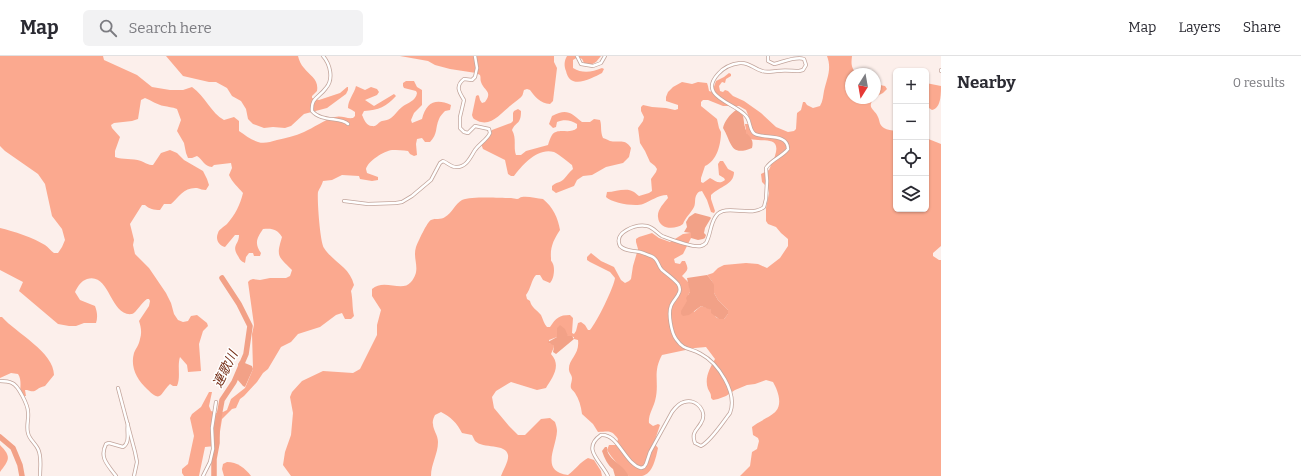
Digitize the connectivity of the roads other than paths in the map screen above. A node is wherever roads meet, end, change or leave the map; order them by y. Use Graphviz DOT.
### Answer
graph roads {
  1 [pos="323,56"];
  2 [pos="475,56"];
  3 [pos="577,56"];
  4 [pos="605,56"];
  5 [pos="768,56"];
  6 [pos="348,124"];
  7 [pos="344,201"];
  8 [pos="0,381"];
  9 [pos="118,388"];
  10 [pos="216,402"];
  11 [pos="128,424"];
  12 [pos="40,476"];
  13 [pos="116,476"];
  14 [pos="134,476"];
  15 [pos="204,476"];
  16 [pos="608,476"];
  1 -- 6 [label="street"];
  2 -- 7 [label="street"];
  3 -- 4 [label="street"];
  5 -- 16 [label="street"];
  8 -- 12 [label="street"];
  9 -- 11 [label="street"];
  10 -- 15 [label="street"];
  11 -- 13 [label="street"];
  11 -- 14 [label="street"];
}
